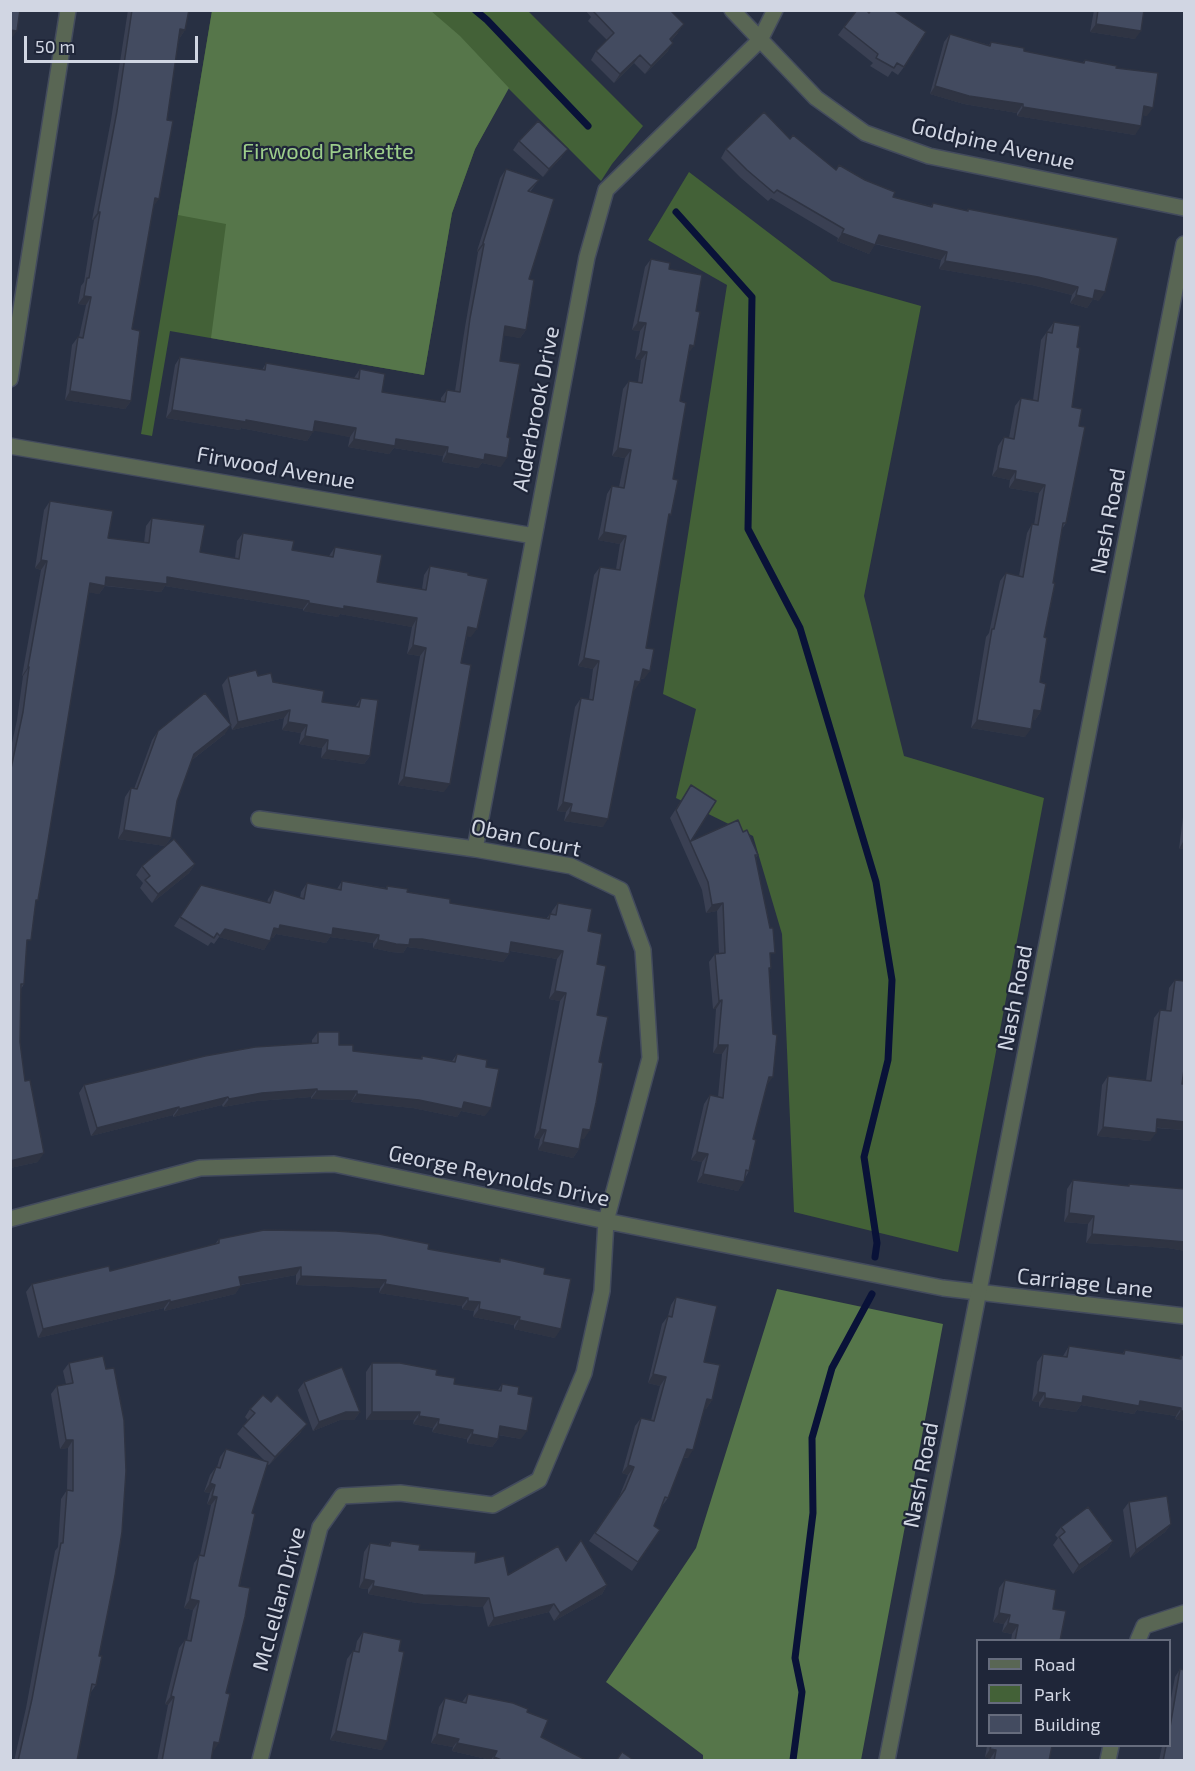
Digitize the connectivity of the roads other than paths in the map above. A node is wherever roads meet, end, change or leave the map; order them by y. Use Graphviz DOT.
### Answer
graph roads {
  1 [pos="68,10"];
  2 [pos="732,10"];
  3 [pos="775,10"];
  4 [pos="760,40"];
  5 [pos="1185,208"];
  6 [pos="1185,244"];
  7 [pos="10,379"];
  8 [pos="10,446"];
  9 [pos="534,536"];
  10 [pos="259,819"];
  11 [pos="475,849"];
  12 [pos="10,1219"];
  13 [pos="606,1221"];
  14 [pos="980,1294"];
  15 [pos="1185,1316"];
  16 [pos="1185,1613"];
  17 [pos="1139,1639"];
  18 [pos="260,1761"];
  19 [pos="887,1761"];
  1 -- 7 [label="street"];
  2 -- 4 [label="street, Goldpine Avenue"];
  3 -- 4 [label="street, Alderbrook Drive"];
  4 -- 5 [label="street, Goldpine Avenue"];
  4 -- 9 [label="street, Alderbrook Drive"];
  6 -- 14 [label="street, Nash Road"];
  8 -- 9 [label="street, Firwood Avenue"];
  9 -- 11 [label="street, Alderbrook Drive"];
  10 -- 11 [label="street, Oban Court"];
  11 -- 13 [label="street, Oban Court"];
  12 -- 13 [label="street, George Reynolds Drive"];
  13 -- 14 [label="street, George Reynolds Drive"];
  13 -- 18 [label="street, McLellan Drive"];
  14 -- 15 [label="street, Carriage Lane"];
  14 -- 19 [label="street, Nash Road"];
  16 -- 17 [label="street"];
}
